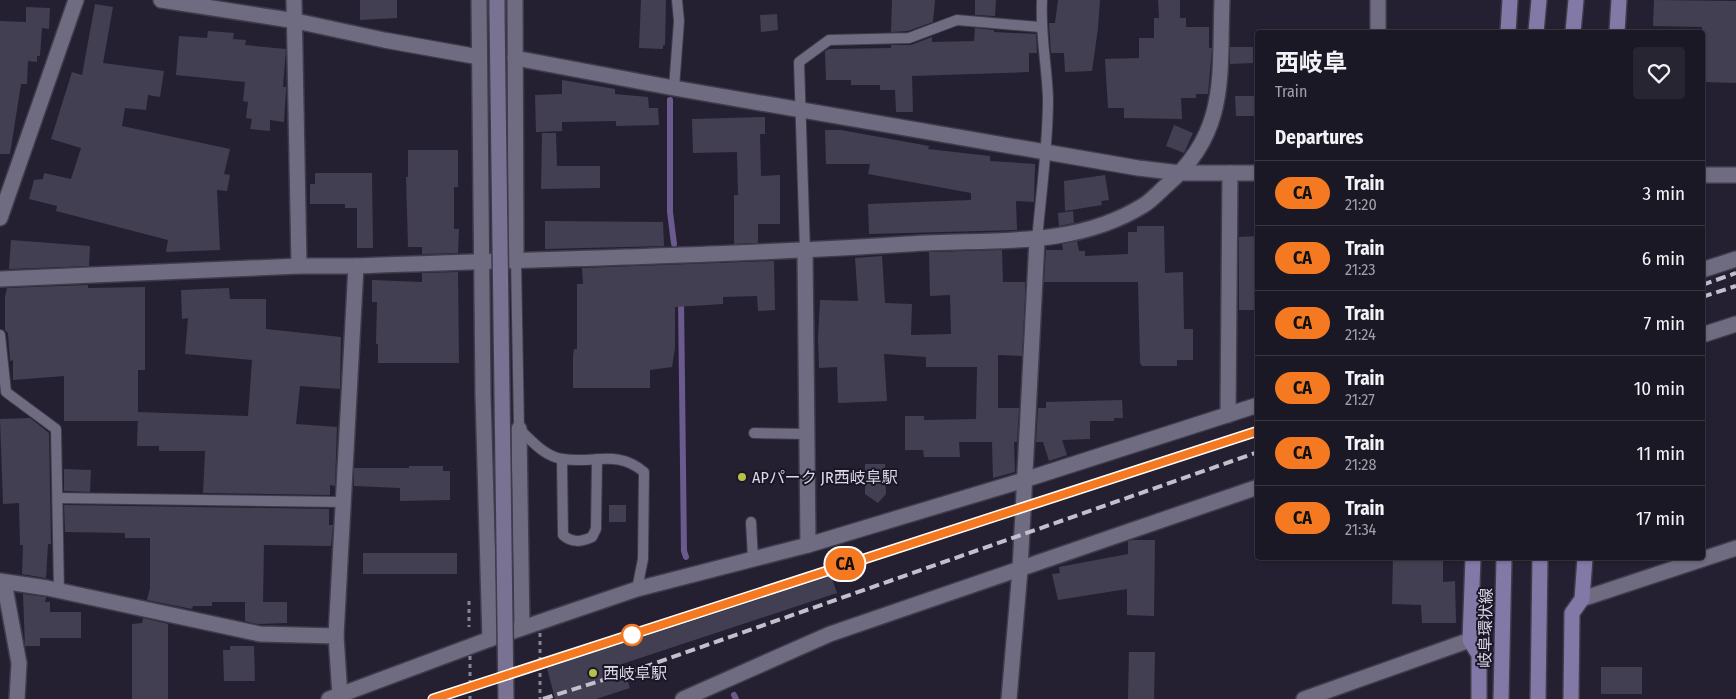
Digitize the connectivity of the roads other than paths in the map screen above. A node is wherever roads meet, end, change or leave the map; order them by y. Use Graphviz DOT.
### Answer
graph roads {
  1 [pos="76,0"];
  2 [pos="161,0"];
  3 [pos="294,0"];
  4 [pos="479,0"];
  5 [pos="515,0"];
  6 [pos="677,0"];
  7 [pos="1042,0"];
  8 [pos="1222,0"];
  9 [pos="1378,0"];
  10 [pos="1510,0"];
  11 [pos="1539,0"];
  12 [pos="1576,0"];
  13 [pos="1619,0"];
  14 [pos="497,7"];
  15 [pos="296,21"];
  16 [pos="1040,27"];
  17 [pos="1378,30"];
  18 [pos="1508,30"];
  19 [pos="1536,30"];
  20 [pos="1573,30"];
  21 [pos="1618,30"];
  22 [pos="479,57"];
  23 [pos="515,58"];
  24 [pos="674,88"];
  25 [pos="801,110"];
  26 [pos="1045,152"];
  27 [pos="1180,173"];
  28 [pos="1230,173"];
  29 [pos="1255,173"];
  30 [pos="1705,175"];
  31 [pos="1736,175"];
  32 [pos="0,218"];
  33 [pos="1037,240"];
  34 [pos="805,251"];
  35 [pos="1736,259"];
  36 [pos="516,260"];
  37 [pos="481,261"];
  38 [pos="299,266"];
  39 [pos="356,266"];
  40 [pos="1705,269"];
  41 [pos="0,279"];
  42 [pos="1736,324"];
  43 [pos="1705,334"];
  44 [pos="0,335"];
  45 [pos="1255,407"];
  46 [pos="1228,415"];
  47 [pos="519,429"];
  48 [pos="754,433"];
  49 [pos="807,434"];
  50 [pos="562,459"];
  51 [pos="596,459"];
  52 [pos="1024,480"];
  53 [pos="1255,488"];
  54 [pos="58,498"];
  55 [pos="342,502"];
  56 [pos="751,522"];
  57 [pos="808,545"];
  58 [pos="1736,548"];
  59 [pos="1705,558"];
  60 [pos="753,559"];
  61 [pos="1473,560"];
  62 [pos="1504,560"];
  63 [pos="1540,560"];
  64 [pos="1585,560"];
  65 [pos="1700,560"];
  66 [pos="1020,570"];
  67 [pos="2,582"];
  68 [pos="637,589"];
  69 [pos="59,591"];
  70 [pos="1582,599"];
  71 [pos="522,628"];
  72 [pos="336,636"];
  73 [pos="490,639"];
  74 [pos="1470,640"];
  75 [pos="334,697"];
  76 [pos="17,699"];
  77 [pos="506,699"];
  78 [pos="683,699"];
  79 [pos="1009,699"];
  80 [pos="1304,699"];
  81 [pos="1479,699"];
  82 [pos="1501,699"];
  83 [pos="1538,699"];
  84 [pos="1571,699"];
  1 -- 32 [label="street"];
  2 -- 15 [label="street"];
  3 -- 15 [label="street"];
  4 -- 22 [label="street"];
  5 -- 23 [label="street"];
  6 -- 24 [label="lane"];
  7 -- 16 [label="lane"];
  8 -- 27 [label="street"];
  9 -- 17 [label="street"];
  10 -- 18 [label="main road"];
  11 -- 19 [label="main road"];
  12 -- 20 [label="main road"];
  13 -- 21 [label="main road"];
  14 -- 77 [label="street, bridge"];
  15 -- 22 [label="street"];
  15 -- 38 [label="street"];
  16 -- 25 [label="lane"];
  16 -- 26 [label="lane"];
  22 -- 37 [label="street"];
  23 -- 24 [label="street"];
  23 -- 36 [label="street"];
  24 -- 25 [label="street"];
  25 -- 26 [label="street"];
  25 -- 34 [label="lane"];
  26 -- 27 [label="street"];
  26 -- 33 [label="lane"];
  27 -- 28 [label="street"];
  27 -- 33 [label="street"];
  28 -- 29 [label="street"];
  28 -- 46 [label="street"];
  30 -- 31 [label="street"];
  33 -- 34 [label="street"];
  33 -- 52 [label="street"];
  34 -- 36 [label="street"];
  34 -- 49 [label="street"];
  35 -- 40 [label="street"];
  36 -- 37 [label="street"];
  36 -- 47 [label="lane"];
  37 -- 39 [label="street"];
  37 -- 73 [label="street"];
  38 -- 39 [label="street"];
  38 -- 41 [label="street"];
  39 -- 55 [label="street"];
  42 -- 43 [label="street"];
  44 -- 54 [label="lane"];
  45 -- 46 [label="street"];
  46 -- 52 [label="street"];
  47 -- 50 [label="lane"];
  47 -- 71 [label="street"];
  48 -- 49 [label="lane"];
  49 -- 57 [label="street"];
  50 -- 51 [label="lane"];
  50 -- 51 [label="lane"];
  51 -- 68 [label="lane"];
  52 -- 57 [label="street"];
  52 -- 66 [label="street"];
  53 -- 66 [label="street"];
  54 -- 55 [label="lane"];
  54 -- 69 [label="lane"];
  55 -- 72 [label="street"];
  56 -- 60 [label="lane"];
  57 -- 60 [label="street"];
  58 -- 59 [label="street"];
  60 -- 68 [label="street"];
  61 -- 74 [label="main road"];
  62 -- 82 [label="main road, 岐阜環状線"];
  63 -- 83 [label="main road"];
  64 -- 70 [label="main road"];
  65 -- 70 [label="street"];
  66 -- 78 [label="street"];
  66 -- 79 [label="street"];
  67 -- 69 [label="street"];
  67 -- 76 [label="street"];
  68 -- 71 [label="street"];
  69 -- 72 [label="street"];
  70 -- 84 [label="main road"];
  71 -- 73 [label="street"];
  72 -- 75 [label="street"];
  73 -- 75 [label="street"];
  74 -- 80 [label="street"];
  74 -- 81 [label="main road"];
}
